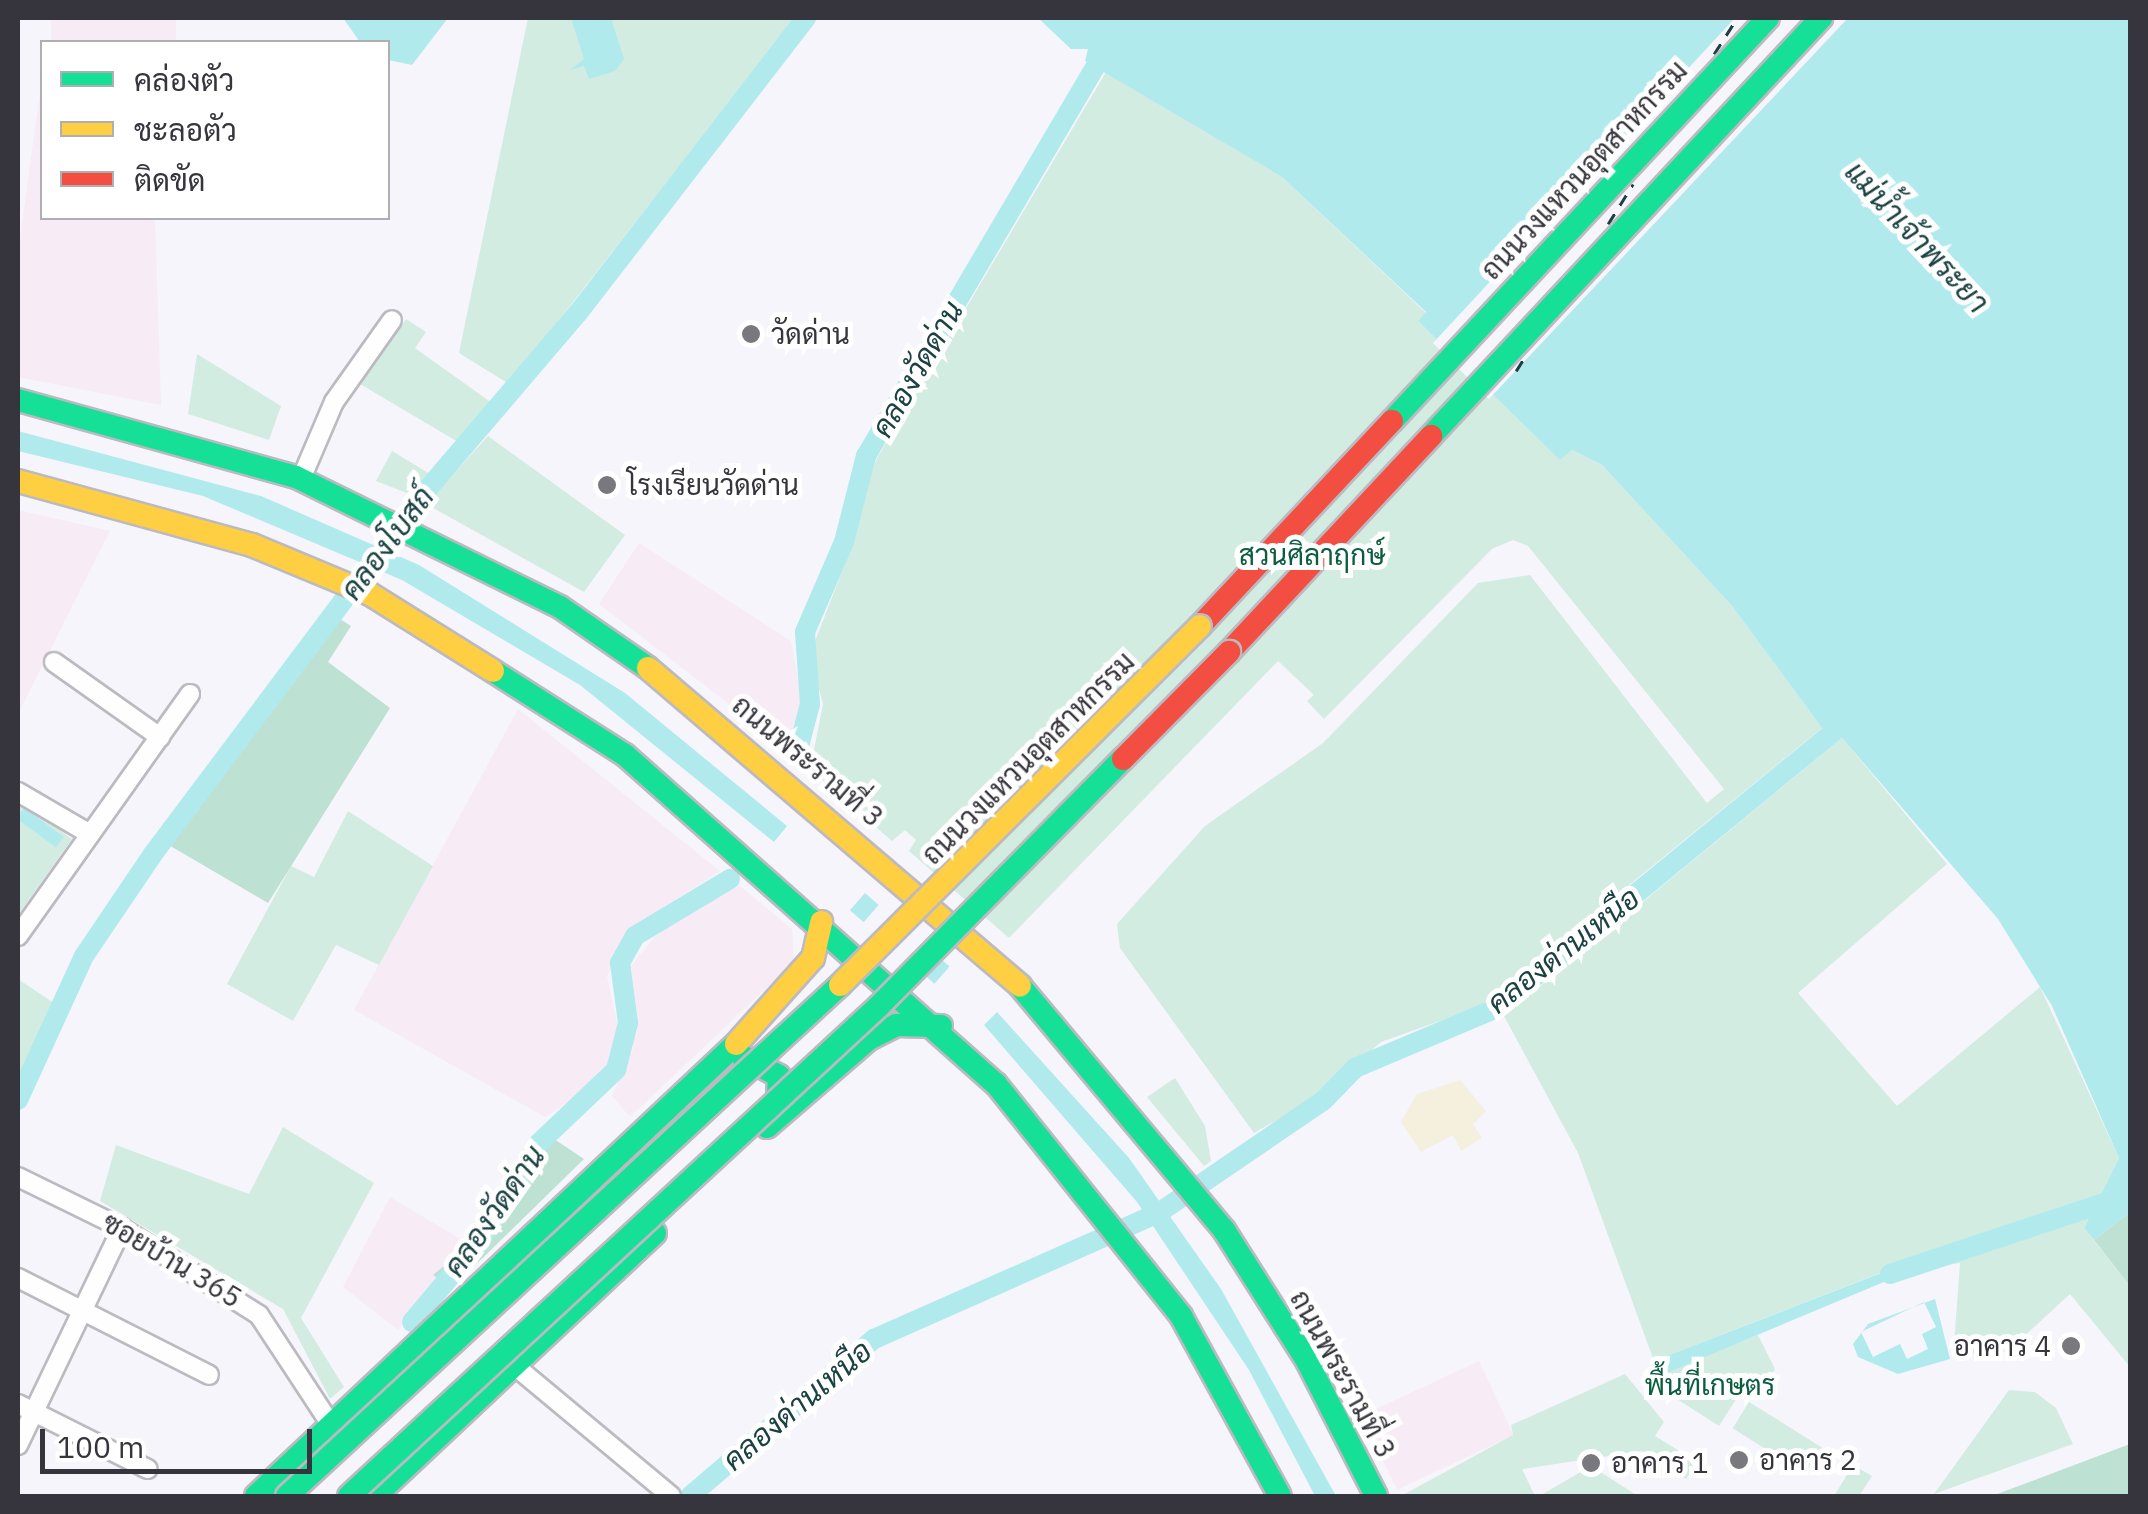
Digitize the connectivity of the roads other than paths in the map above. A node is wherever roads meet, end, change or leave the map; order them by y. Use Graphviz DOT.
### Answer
graph roads {
  1 [pos="1768,18"];
  2 [pos="1821,18"];
  3 [pos="392,320"];
  4 [pos="18,400"];
  5 [pos="300,479"];
  6 [pos="18,481"];
  7 [pos="54,662"];
  8 [pos="190,694"];
  9 [pos="160,737"];
  10 [pos="18,792"];
  11 [pos="90,834"];
  12 [pos="821,922"];
  13 [pos="18,936"];
  14 [pos="941,1026"];
  15 [pos="714,1065"];
  16 [pos="774,1120"];
  17 [pos="18,1178"];
  18 [pos="122,1228"];
  19 [pos="18,1278"];
  20 [pos="82,1310"];
  21 [pos="514,1366"];
  22 [pos="209,1374"];
  23 [pos="25,1408"];
  24 [pos="332,1426"];
  25 [pos="18,1444"];
  26 [pos="148,1469"];
  27 [pos="256,1496"];
  28 [pos="287,1496"];
  29 [pos="349,1496"];
  30 [pos="375,1496"];
  31 [pos="671,1496"];
  32 [pos="1280,1496"];
  33 [pos="1376,1496"];
  1 -- 28 [label="main road, ถนนวงแหวนอุตสาหกรรม, bridge"];
  2 -- 29 [label="main road, bridge"];
  3 -- 5 [label="street"];
  4 -- 5 [label="main road, ถนนพระรามที่ 3"];
  5 -- 33 [label="main road, ถนนพระรามที่ 3"];
  6 -- 12 [label="main road"];
  7 -- 9 [label="street"];
  8 -- 9 [label="street"];
  9 -- 11 [label="street"];
  10 -- 11 [label="street"];
  11 -- 13 [label="street"];
  12 -- 14 [label="main road"];
  12 -- 15 [label="main road"];
  14 -- 16 [label="main road"];
  14 -- 32 [label="main road"];
  15 -- 16 [label="main road"];
  15 -- 24 [label="main road"];
  16 -- 21 [label="main road"];
  17 -- 18 [label="street, ซอยบ้าน 365"];
  18 -- 20 [label="street"];
  18 -- 24 [label="street, ซอยบ้าน 365"];
  19 -- 20 [label="street"];
  20 -- 22 [label="street"];
  20 -- 23 [label="street"];
  21 -- 30 [label="main road"];
  21 -- 31 [label="street"];
  23 -- 25 [label="street"];
  23 -- 26 [label="street"];
  24 -- 27 [label="main road"];
}
